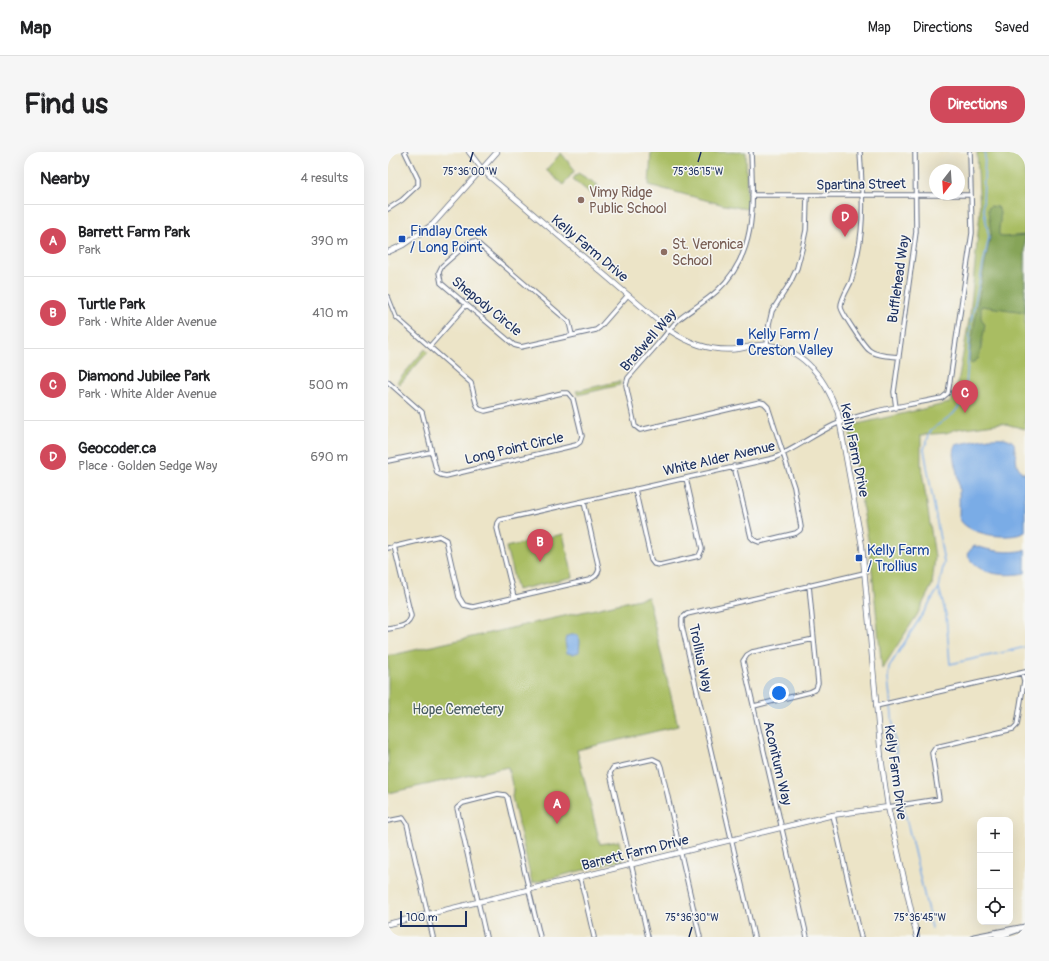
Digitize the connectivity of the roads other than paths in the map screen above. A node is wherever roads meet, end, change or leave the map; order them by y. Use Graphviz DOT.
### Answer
graph roads {
  1 [pos="405,152"];
  2 [pos="470,152"];
  3 [pos="497,152"];
  4 [pos="751,152"];
  5 [pos="860,152"];
  6 [pos="915,152"];
  7 [pos="970,152"];
  8 [pos="482,170"];
  9 [pos="752,195"];
  10 [pos="916,195"];
  11 [pos="971,195"];
  12 [pos="807,196"];
  13 [pos="862,196"];
  14 [pos="388,209"];
  15 [pos="388,252"];
  16 [pos="628,295"];
  17 [pos="388,297"];
  18 [pos="466,305"];
  19 [pos="669,330"];
  20 [pos="572,335"];
  21 [pos="767,345"];
  22 [pos="430,346"];
  23 [pos="899,357"];
  24 [pos="388,382"];
  25 [pos="896,408"];
  26 [pos="840,423"];
  27 [pos="431,452"];
  28 [pos="783,454"];
  29 [pos="388,461"];
  30 [pos="734,466"];
  31 [pos="686,478"];
  32 [pos="635,489"];
  33 [pos="584,502"];
  34 [pos="394,546"];
  35 [pos="388,548"];
  36 [pos="864,573"];
  37 [pos="809,585"];
  38 [pos="514,597"];
  39 [pos="388,629"];
  40 [pos="814,639"];
  41 [pos="1024,673"];
  42 [pos="754,706"];
  43 [pos="876,706"];
  44 [pos="888,807"];
  45 [pos="833,815"];
  46 [pos="388,821"];
  47 [pos="782,827"];
  48 [pos="731,840"];
  49 [pos="680,852"];
  50 [pos="631,864"];
  51 [pos="580,877"];
  52 [pos="529,890"];
  53 [pos="479,902"];
  54 [pos="428,914"];
  55 [pos="388,924"];
  56 [pos="1024,927"];
  57 [pos="433,937"];
  58 [pos="486,937"];
  59 [pos="540,937"];
  60 [pos="594,937"];
  61 [pos="648,937"];
  62 [pos="700,937"];
  63 [pos="754,937"];
  64 [pos="807,937"];
  65 [pos="861,937"];
  66 [pos="917,937"];
  67 [pos="974,937"];
  68 [pos="997,937"];
  1 -- 14 [label="street"];
  2 -- 8 [label="street, Kelly Farm Drive"];
  3 -- 8 [label="street"];
  4 -- 9 [label="street, Bradwell Way"];
  5 -- 13 [label="street"];
  6 -- 10 [label="street, Bufflehead Way"];
  7 -- 11 [label="street, White Alder Avenue"];
  8 -- 15 [label="street"];
  8 -- 16 [label="street, Kelly Farm Drive"];
  9 -- 12 [label="street, Spartina Street"];
  9 -- 19 [label="street, Bradwell Way"];
  10 -- 11 [label="street, Spartina Street"];
  10 -- 13 [label="street, Spartina Street"];
  10 -- 23 [label="street, Bufflehead Way"];
  11 -- 25 [label="street, White Alder Avenue"];
  12 -- 13 [label="street, Spartina Street"];
  12 -- 21 [label="street"];
  13 -- 23 [label="street"];
  16 -- 19 [label="street, Kelly Farm Drive"];
  16 -- 20 [label="street, Shepody Circle"];
  17 -- 22 [label="street, Long Point Circle"];
  18 -- 20 [label="street, Shepody Circle"];
  18 -- 20 [label="street, Shepody Circle"];
  18 -- 22 [label="street"];
  19 -- 21 [label="street, Kelly Farm Drive"];
  19 -- 28 [label="street, Bradwell Way"];
  21 -- 26 [label="street, Kelly Farm Drive"];
  22 -- 27 [label="street, Long Point Circle"];
  23 -- 25 [label="street, Bufflehead Way"];
  24 -- 27 [label="street, Long Point Circle"];
  25 -- 26 [label="street, White Alder Avenue"];
  26 -- 28 [label="street, White Alder Avenue"];
  26 -- 36 [label="street, Kelly Farm Drive"];
  27 -- 29 [label="street"];
  28 -- 30 [label="street, White Alder Avenue"];
  28 -- 30 [label="street"];
  30 -- 31 [label="street, White Alder Avenue"];
  31 -- 32 [label="street, White Alder Avenue"];
  31 -- 32 [label="street"];
  32 -- 33 [label="street, White Alder Avenue"];
  33 -- 38 [label="street"];
  33 -- 38 [label="street, White Alder Avenue"];
  34 -- 35 [label="street"];
  34 -- 38 [label="street"];
  34 -- 39 [label="street"];
  36 -- 37 [label="street, Trollius Way"];
  36 -- 43 [label="street, Kelly Farm Drive"];
  37 -- 40 [label="street"];
  37 -- 48 [label="street, Trollius Way"];
  40 -- 42 [label="street"];
  40 -- 42 [label="street, Aconitum Way"];
  41 -- 43 [label="street"];
  41 -- 44 [label="street"];
  42 -- 47 [label="street, Aconitum Way"];
  43 -- 44 [label="street, Kelly Farm Drive"];
  44 -- 45 [label="street, Barrett Farm Drive"];
  44 -- 66 [label="street, Kelly Farm Drive"];
  45 -- 47 [label="street, Barrett Farm Drive"];
  45 -- 65 [label="street"];
  46 -- 54 [label="street"];
  47 -- 48 [label="street, Barrett Farm Drive"];
  47 -- 64 [label="street, Aconitum Way"];
  48 -- 49 [label="street, Barrett Farm Drive"];
  48 -- 63 [label="street"];
  49 -- 50 [label="street, Barrett Farm Drive"];
  49 -- 50 [label="street"];
  49 -- 62 [label="street"];
  50 -- 51 [label="street, Barrett Farm Drive"];
  50 -- 61 [label="street"];
  51 -- 52 [label="street, Barrett Farm Drive"];
  51 -- 60 [label="street"];
  52 -- 53 [label="street, Barrett Farm Drive"];
  52 -- 53 [label="street"];
  52 -- 59 [label="street"];
  53 -- 54 [label="street, Barrett Farm Drive"];
  53 -- 58 [label="street"];
  54 -- 55 [label="street, Barrett Farm Drive"];
  54 -- 57 [label="street"];
  56 -- 67 [label="main road"];
  56 -- 68 [label="main road"];
}
